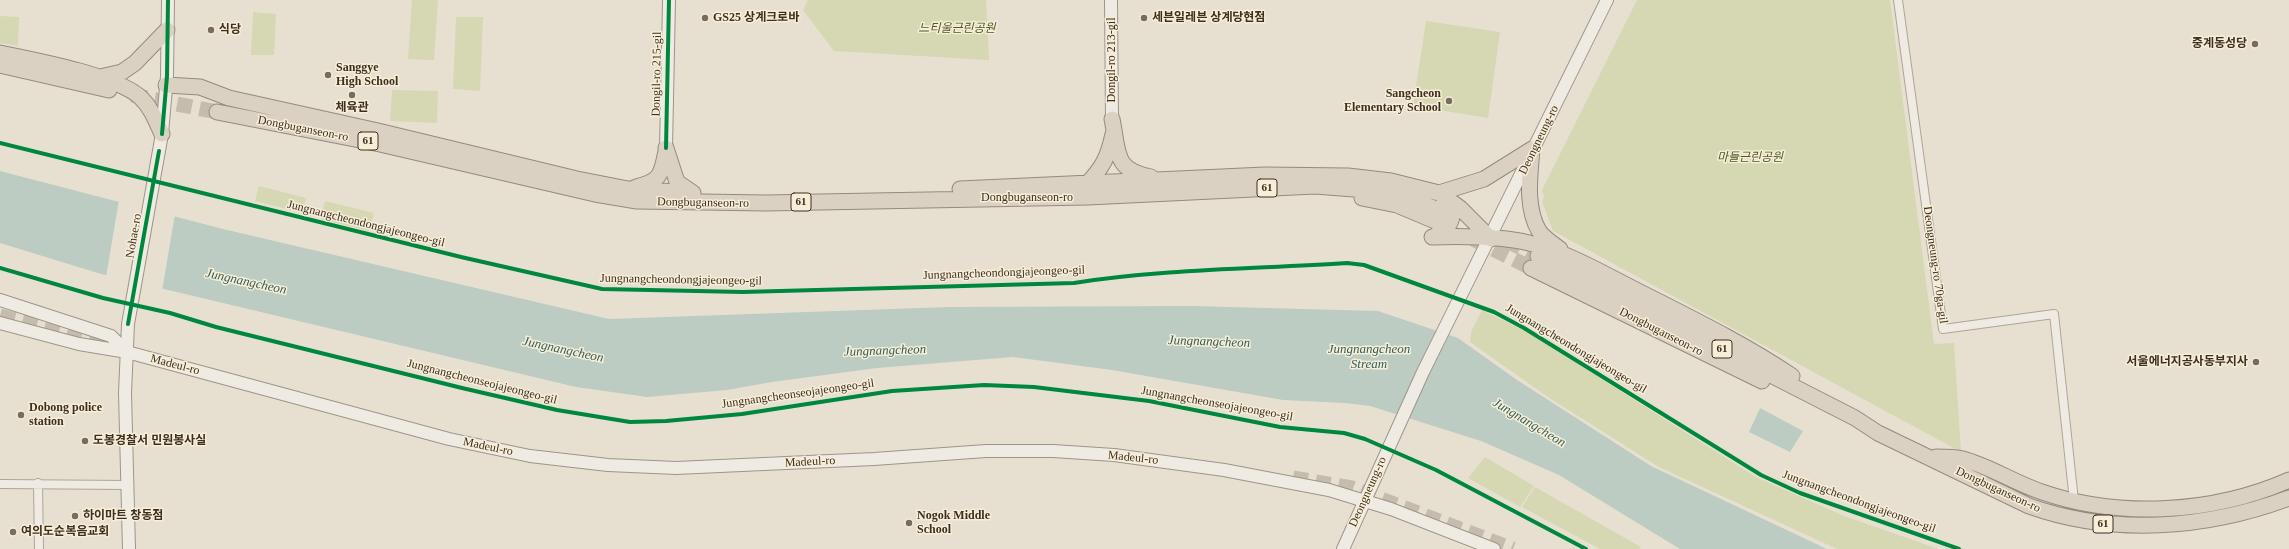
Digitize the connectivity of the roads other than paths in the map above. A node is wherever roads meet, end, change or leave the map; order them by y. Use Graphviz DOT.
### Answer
graph roads {
  1 [pos="168,0"];
  2 [pos="669,0"];
  3 [pos="1111,0"];
  4 [pos="1607,0"];
  5 [pos="1898,0"];
  6 [pos="167,30"];
  7 [pos="0,53"];
  8 [pos="0,65"];
  9 [pos="98,77"];
  10 [pos="166,85"];
  11 [pos="109,90"];
  12 [pos="217,112"];
  13 [pos="1112,119"];
  14 [pos="162,134"];
  15 [pos="666,148"];
  16 [pos="1532,149"];
  17 [pos="1248,176"];
  18 [pos="1087,184"];
  19 [pos="1168,187"];
  20 [pos="1303,187"];
  21 [pos="628,189"];
  22 [pos="693,193"];
  23 [pos="1199,193"];
  24 [pos="1440,193"];
  25 [pos="892,200"];
  26 [pos="747,203"];
  27 [pos="1491,239"];
  28 [pos="1573,258"];
  29 [pos="0,300"];
  30 [pos="0,305"];
  31 [pos="23,309"];
  32 [pos="0,323"];
  33 [pos="127,352"];
  34 [pos="1844,412"];
  35 [pos="1878,433"];
  36 [pos="1927,456"];
  37 [pos="2289,480"];
  38 [pos="38,483"];
  39 [pos="0,484"];
  40 [pos="128,485"];
  41 [pos="2289,498"];
  42 [pos="1364,499"];
  43 [pos="2074,501"];
  44 [pos="39,549"];
  45 [pos="129,549"];
  46 [pos="1342,549"];
  47 [pos="1494,549"];
  1 -- 6 [label="main road, Nohae-ro"];
  2 -- 15 [label="main road, Dongil-ro 215-gil"];
  3 -- 13 [label="main road, Dongil-ro 213-gil"];
  4 -- 16 [label="main road, Deongneung-ro"];
  5 -- 43 [label="street, Deongneung-ro 70ga-gil"];
  6 -- 9 [label="highway"];
  6 -- 10 [label="main road, Nohae-ro"];
  7 -- 9 [label="highway"];
  8 -- 11 [label="highway"];
  9 -- 14 [label="highway"];
  10 -- 14 [label="main road, Nohae-ro"];
  10 -- 21 [label="highway"];
  12 -- 26 [label="highway, Dongbuganseon-ro / 61"];
  13 -- 18 [label="highway"];
  13 -- 19 [label="highway"];
  14 -- 33 [label="main road, Nohae-ro"];
  15 -- 21 [label="highway"];
  15 -- 22 [label="highway"];
  16 -- 24 [label="highway"];
  16 -- 27 [label="main road, Deongneung-ro"];
  16 -- 28 [label="highway"];
  17 -- 19 [label="highway"];
  17 -- 20 [label="highway"];
  17 -- 24 [label="highway"];
  18 -- 19 [label="highway"];
  18 -- 25 [label="highway"];
  19 -- 23 [label="highway, Dongbuganseon-ro / 61"];
  19 -- 25 [label="highway, Dongbuganseon-ro / 61"];
  20 -- 23 [label="highway, Dongbuganseon-ro / 61"];
  20 -- 23 [label="highway, Dongbuganseon-ro / 61"];
  21 -- 22 [label="highway"];
  22 -- 26 [label="highway"];
  24 -- 27 [label="highway"];
  24 -- 27 [label="highway"];
  25 -- 26 [label="highway, Dongbuganseon-ro / 61"];
  27 -- 28 [label="highway"];
  27 -- 42 [label="main road, Deongneung-ro"];
  28 -- 34 [label="highway"];
  29 -- 31 [label="main road, Madeul-ro"];
  30 -- 31 [label="main road"];
  31 -- 33 [label="main road, Madeul-ro"];
  32 -- 33 [label="main road, Madeul-ro"];
  33 -- 40 [label="main road, Nohae-ro"];
  33 -- 42 [label="main road, Madeul-ro"];
  34 -- 35 [label="highway, Dongbuganseon-ro / 61"];
  34 -- 35 [label="highway, Dongbuganseon-ro / 61"];
  35 -- 36 [label="highway, Dongbuganseon-ro / 61"];
  36 -- 41 [label="highway, Dongbuganseon-ro / 61"];
  36 -- 43 [label="highway"];
  37 -- 43 [label="highway"];
  38 -- 39 [label="street"];
  38 -- 40 [label="street"];
  38 -- 44 [label="street"];
  40 -- 45 [label="main road, Nohae-ro"];
  42 -- 46 [label="main road, Deongneung-ro"];
  42 -- 47 [label="main road, Madeul-ro"];
}
